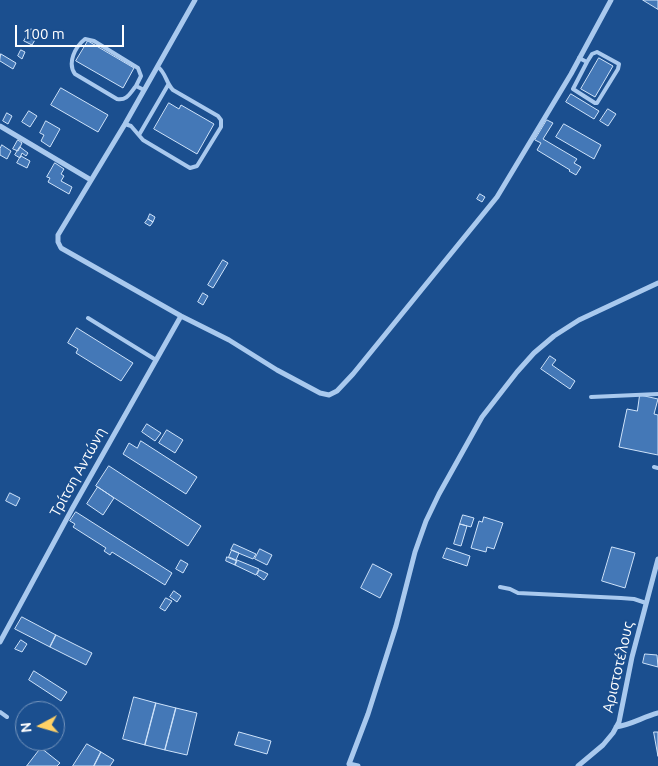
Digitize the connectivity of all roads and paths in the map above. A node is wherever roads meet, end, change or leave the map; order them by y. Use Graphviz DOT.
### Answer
graph roads {
  1 [pos="195,0"];
  2 [pos="611,0"];
  3 [pos="579,58"];
  4 [pos="587,62"];
  5 [pos="158,68"];
  6 [pos="168,85"];
  7 [pos="136,86"];
  8 [pos="144,90"];
  9 [pos="125,124"];
  10 [pos="0,126"];
  11 [pos="139,135"];
  12 [pos="91,180"];
  13 [pos="658,283"];
  14 [pos="180,316"];
  15 [pos="88,318"];
  16 [pos="156,360"];
  17 [pos="658,394"];
  18 [pos="591,397"];
  19 [pos="658,559"];
  20 [pos="500,587"];
  21 [pos="646,603"];
  22 [pos="0,642"];
  23 [pos="0,712"];
  24 [pos="658,713"];
  25 [pos="7,717"];
  26 [pos="616,727"];
  27 [pos="349,764"];
  28 [pos="343,766"];
  29 [pos="358,766"];
  30 [pos="578,766"];
  1 -- 5 [label="street"];
  2 -- 3 [label="street"];
  3 -- 4 [label="lane"];
  3 -- 14 [label="street"];
  4 -- 4 [label="lane"];
  5 -- 6 [label="lane"];
  5 -- 8 [label="street"];
  6 -- 11 [label="lane"];
  6 -- 11 [label="lane"];
  7 -- 7 [label="lane"];
  7 -- 8 [label="lane"];
  8 -- 9 [label="street"];
  9 -- 11 [label="lane"];
  9 -- 12 [label="street"];
  10 -- 12 [label="street"];
  12 -- 14 [label="street"];
  13 -- 27 [label="street"];
  14 -- 16 [label="street, Τρίτση Αντώνη"];
  15 -- 16 [label="lane"];
  16 -- 22 [label="street, Τρίτση Αντώνη"];
  17 -- 18 [label="lane"];
  19 -- 21 [label="street, Αριστοτέλους"];
  20 -- 21 [label="lane"];
  21 -- 26 [label="street, Αριστοτέλους"];
  23 -- 25 [label="lane"];
  24 -- 26 [label="street"];
  26 -- 30 [label="street, Αριστοτέλους"];
  27 -- 28 [label="street"];
  27 -- 29 [label="street"];
}
